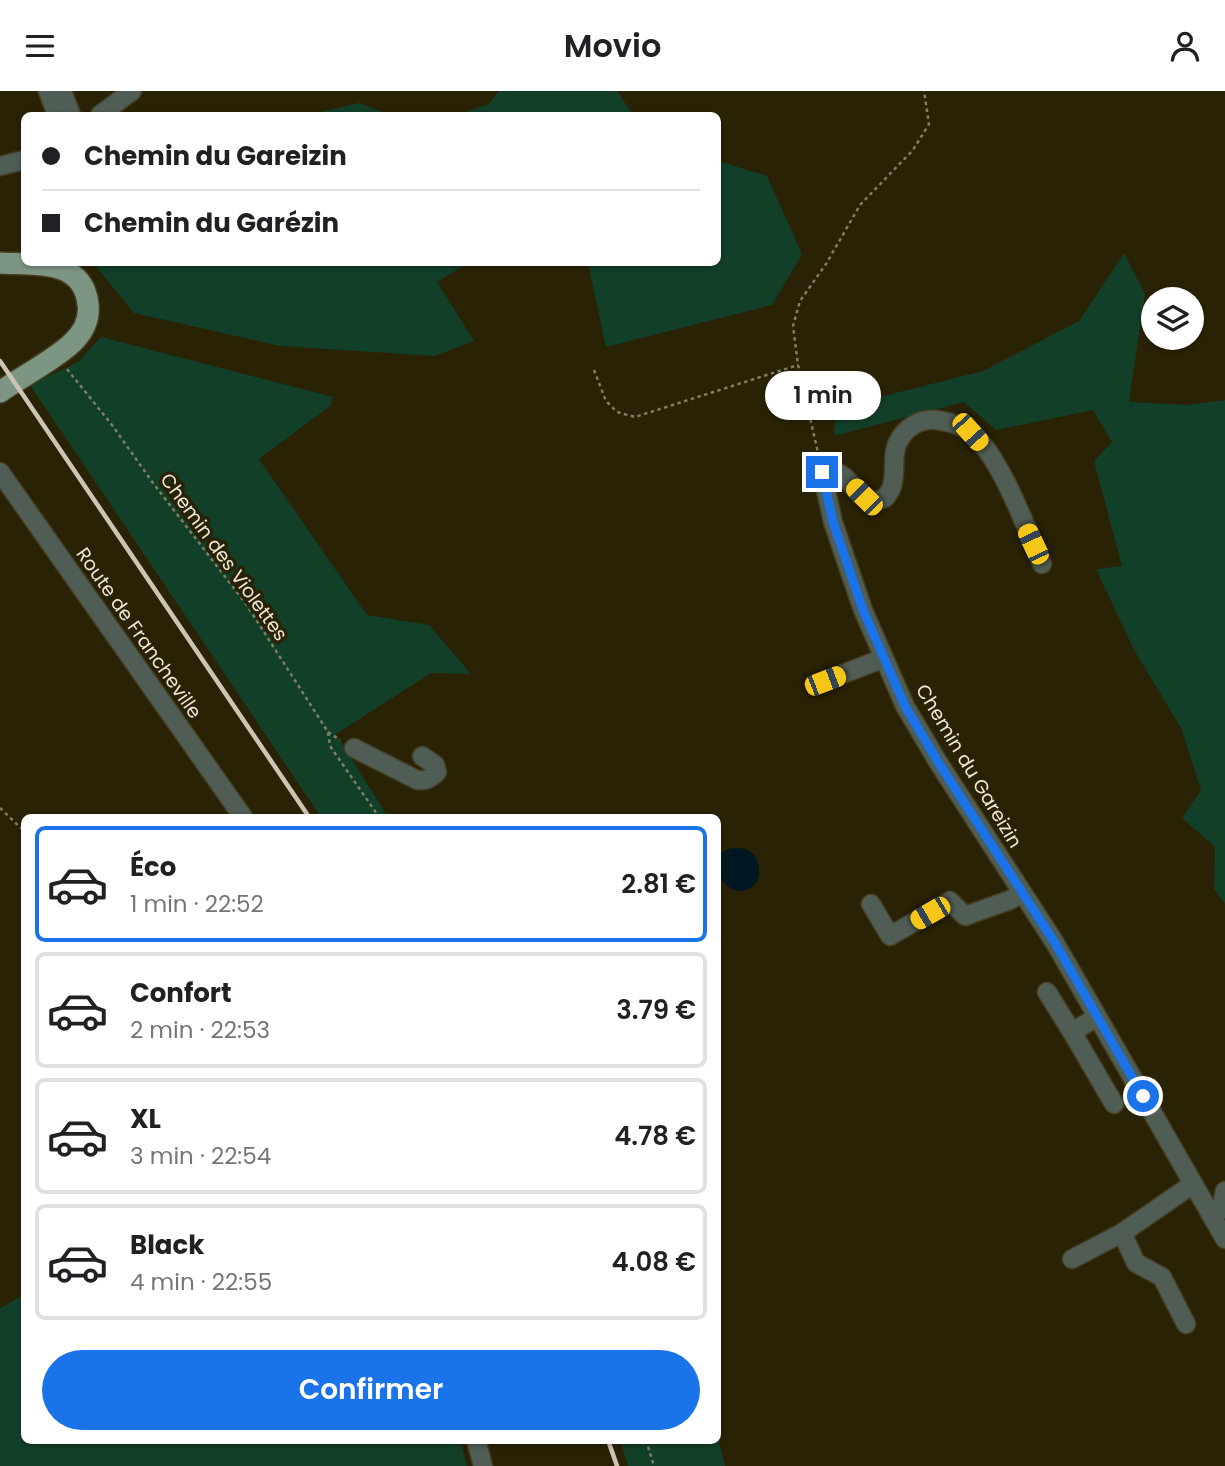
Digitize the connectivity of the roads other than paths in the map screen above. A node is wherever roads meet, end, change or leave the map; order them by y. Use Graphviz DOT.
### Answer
graph roads {
  1 [pos="48,91"];
  2 [pos="62,91"];
  3 [pos="132,91"];
  4 [pos="56,112"];
  5 [pos="70,112"];
  6 [pos="104,112"];
  7 [pos="21,161"];
  8 [pos="0,166"];
  9 [pos="0,263"];
  10 [pos="21,264"];
  11 [pos="51,266"];
  12 [pos="0,392"];
  13 [pos="0,473"];
  14 [pos="1042,564"];
  15 [pos="884,658"];
  16 [pos="825,681"];
  17 [pos="354,748"];
  18 [pos="422,756"];
  19 [pos="233,814"];
  20 [pos="1022,893"];
  21 [pos="871,904"];
  22 [pos="1047,992"];
  23 [pos="1097,1017"];
  24 [pos="1072,1032"];
  25 [pos="1114,1104"];
  26 [pos="1193,1184"];
  27 [pos="1225,1191"];
  28 [pos="1220,1226"];
  29 [pos="1122,1233"];
  30 [pos="1072,1259"];
  31 [pos="1186,1324"];
  32 [pos="477,1444"];
  33 [pos="483,1466"];
  1 -- 4 [label="street"];
  2 -- 5 [label="street"];
  3 -- 6 [label="street"];
  7 -- 8 [label="street"];
  9 -- 10 [label="main road"];
  11 -- 12 [label="main road"];
  13 -- 19 [label="street, Route de Francheville"];
  14 -- 15 [label="street, Chemin du Gareizin"];
  15 -- 16 [label="street"];
  15 -- 20 [label="street, Chemin du Gareizin"];
  17 -- 18 [label="street"];
  20 -- 21 [label="street"];
  20 -- 23 [label="street, Chemin du Gareizin"];
  22 -- 24 [label="street"];
  23 -- 24 [label="street"];
  23 -- 26 [label="street, Chemin du Gareizin"];
  24 -- 25 [label="street"];
  26 -- 28 [label="street, Chemin du Gareizin"];
  26 -- 29 [label="street"];
  27 -- 28 [label="street"];
  29 -- 30 [label="street"];
  29 -- 31 [label="street"];
  32 -- 33 [label="street"];
}
